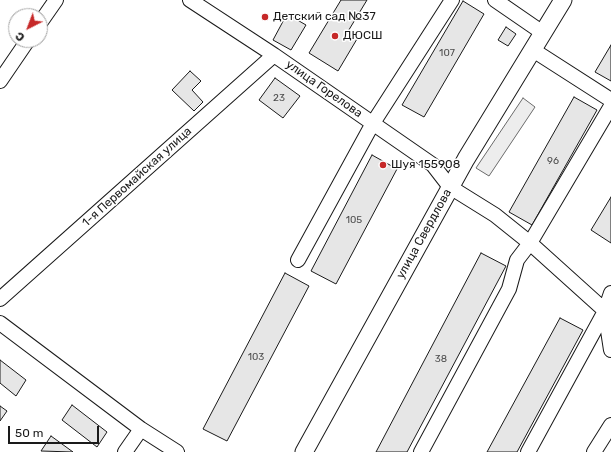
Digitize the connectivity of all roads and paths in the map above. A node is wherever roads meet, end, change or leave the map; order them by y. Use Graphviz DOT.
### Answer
graph roads {
  1 [pos="56,0"];
  2 [pos="190,0"];
  3 [pos="452,0"];
  4 [pos="495,0"];
  5 [pos="563,0"];
  6 [pos="48,12"];
  7 [pos="543,33"];
  8 [pos="23,48"];
  9 [pos="532,50"];
  10 [pos="274,55"];
  11 [pos="0,81"];
  12 [pos="611,100"];
  13 [pos="611,106"];
  14 [pos="373,123"];
  15 [pos="450,187"];
  16 [pos="530,243"];
  17 [pos="298,260"];
  18 [pos="611,293"];
  19 [pos="0,299"];
  20 [pos="608,313"];
  21 [pos="0,323"];
  22 [pos="611,350"];
  23 [pos="611,425"];
  24 [pos="141,429"];
  25 [pos="126,452"];
  26 [pos="176,452"];
  27 [pos="304,452"];
  28 [pos="421,452"];
  29 [pos="528,452"];
  30 [pos="594,452"];
  1 -- 6 [label="street"];
  2 -- 10 [label="street, улица Горелова"];
  3 -- 14 [label="street"];
  4 -- 7 [label="street"];
  5 -- 7 [label="main road, улица Свердлова"];
  7 -- 9 [label="main road, улица Свердлова"];
  8 -- 11 [label="street"];
  9 -- 12 [label="street"];
  9 -- 15 [label="main road, улица Свердлова"];
  10 -- 14 [label="street, улица Горелова"];
  10 -- 19 [label="street, 1-я Первомайская улица"];
  13 -- 16 [label="street"];
  14 -- 15 [label="street, улица Горелова"];
  14 -- 17 [label="street"];
  15 -- 16 [label="street"];
  15 -- 27 [label="main road, улица Свердлова"];
  16 -- 20 [label="street"];
  16 -- 28 [label="street"];
  18 -- 20 [label="street"];
  20 -- 22 [label="street"];
  20 -- 29 [label="street"];
  21 -- 24 [label="street"];
  23 -- 30 [label="street"];
  24 -- 25 [label="street"];
  24 -- 26 [label="street"];
}
